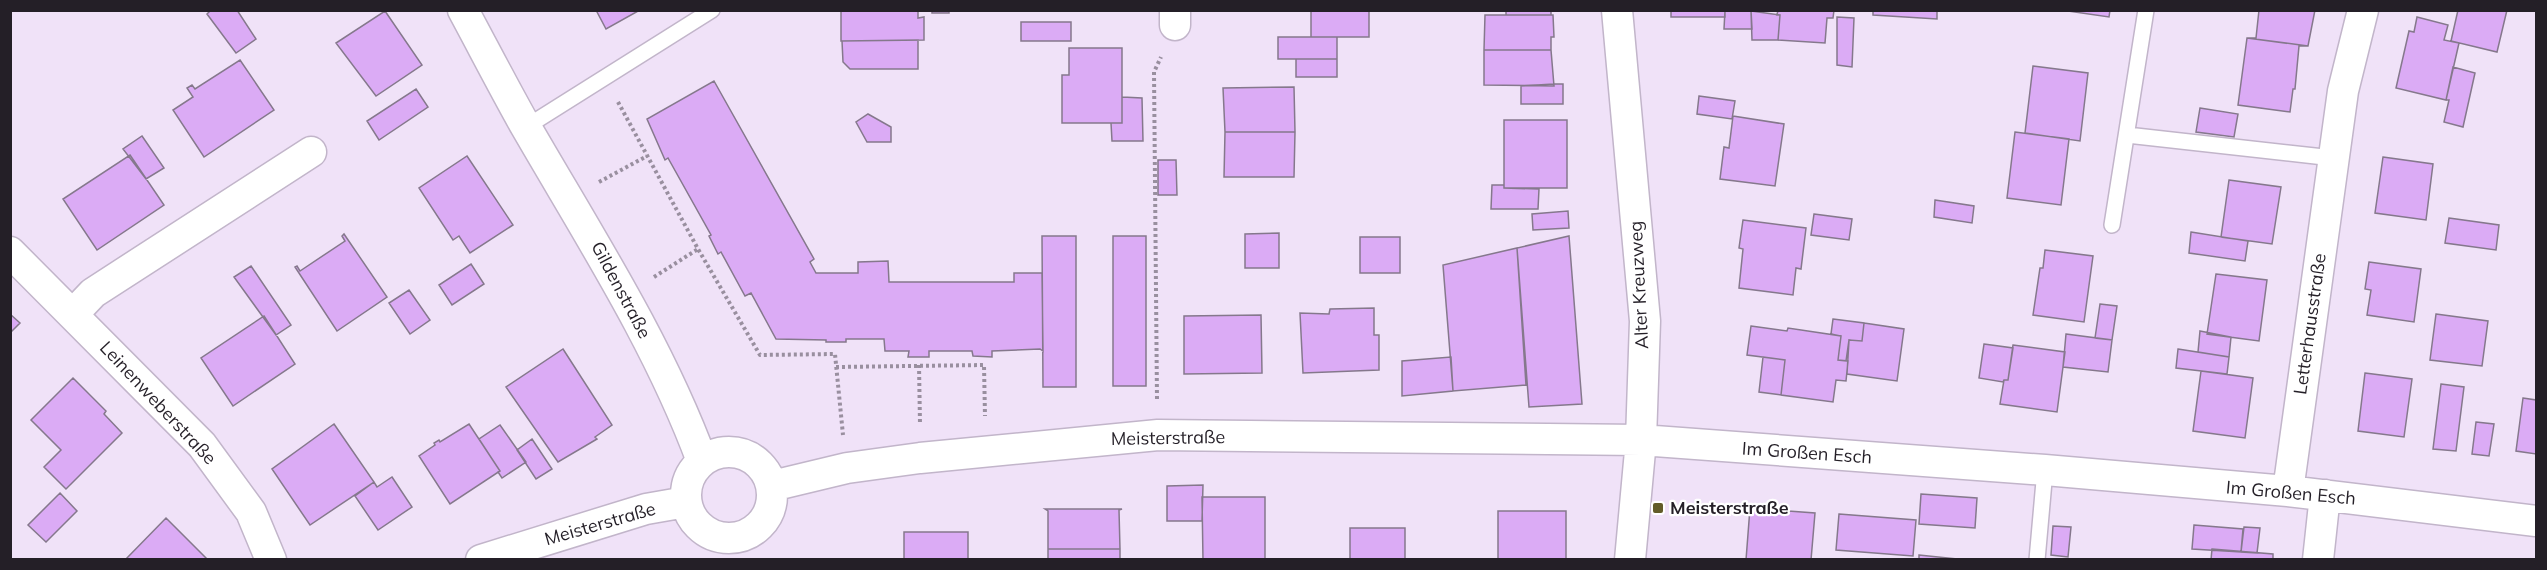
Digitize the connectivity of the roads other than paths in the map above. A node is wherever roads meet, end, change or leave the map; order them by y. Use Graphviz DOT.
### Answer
graph roads {
  1 [pos="463,10"];
  2 [pos="712,10"];
  3 [pos="1617,10"];
  4 [pos="2146,10"];
  5 [pos="2363,10"];
  6 [pos="526,127"];
  7 [pos="2127,135"];
  8 [pos="311,152"];
  9 [pos="2333,158"];
  10 [pos="2112,225"];
  11 [pos="10,252"];
  12 [pos="73,314"];
  13 [pos="1641,440"];
  14 [pos="702,461"];
  15 [pos="2045,470"];
  16 [pos="772,486"];
  17 [pos="2288,491"];
  18 [pos="2325,495"];
  19 [pos="686,502"];
  20 [pos="2536,521"];
  21 [pos="743,549"];
  22 [pos="271,560"];
  23 [pos="481,560"];
  24 [pos="1630,560"];
  25 [pos="2037,560"];
  26 [pos="2318,560"];
  1 -- 6 [label="street, Gildenstraße"];
  2 -- 6 [label="lane"];
  3 -- 13 [label="street, Alter Kreuzweg"];
  4 -- 7 [label="lane"];
  5 -- 9 [label="street, Letterhausstraße"];
  6 -- 14 [label="street, Gildenstraße"];
  7 -- 9 [label="lane"];
  7 -- 10 [label="lane"];
  8 -- 12 [label="street"];
  9 -- 17 [label="street, Letterhausstraße"];
  11 -- 12 [label="street, Leinenweberstraße"];
  12 -- 22 [label="street, Leinenweberstraße"];
  13 -- 15 [label="street, Im Großen Esch"];
  13 -- 16 [label="street, Meisterstraße"];
  13 -- 24 [label="street, Alter Kreuzweg"];
  14 -- 16 [label="street"];
  14 -- 19 [label="street"];
  15 -- 17 [label="street, Im Großen Esch"];
  15 -- 25 [label="lane"];
  16 -- 21 [label="street"];
  17 -- 18 [label="street, Im Großen Esch"];
  18 -- 20 [label="street, Im Großen Esch"];
  18 -- 26 [label="street"];
  19 -- 21 [label="street"];
  19 -- 23 [label="street, Meisterstraße"];
}
